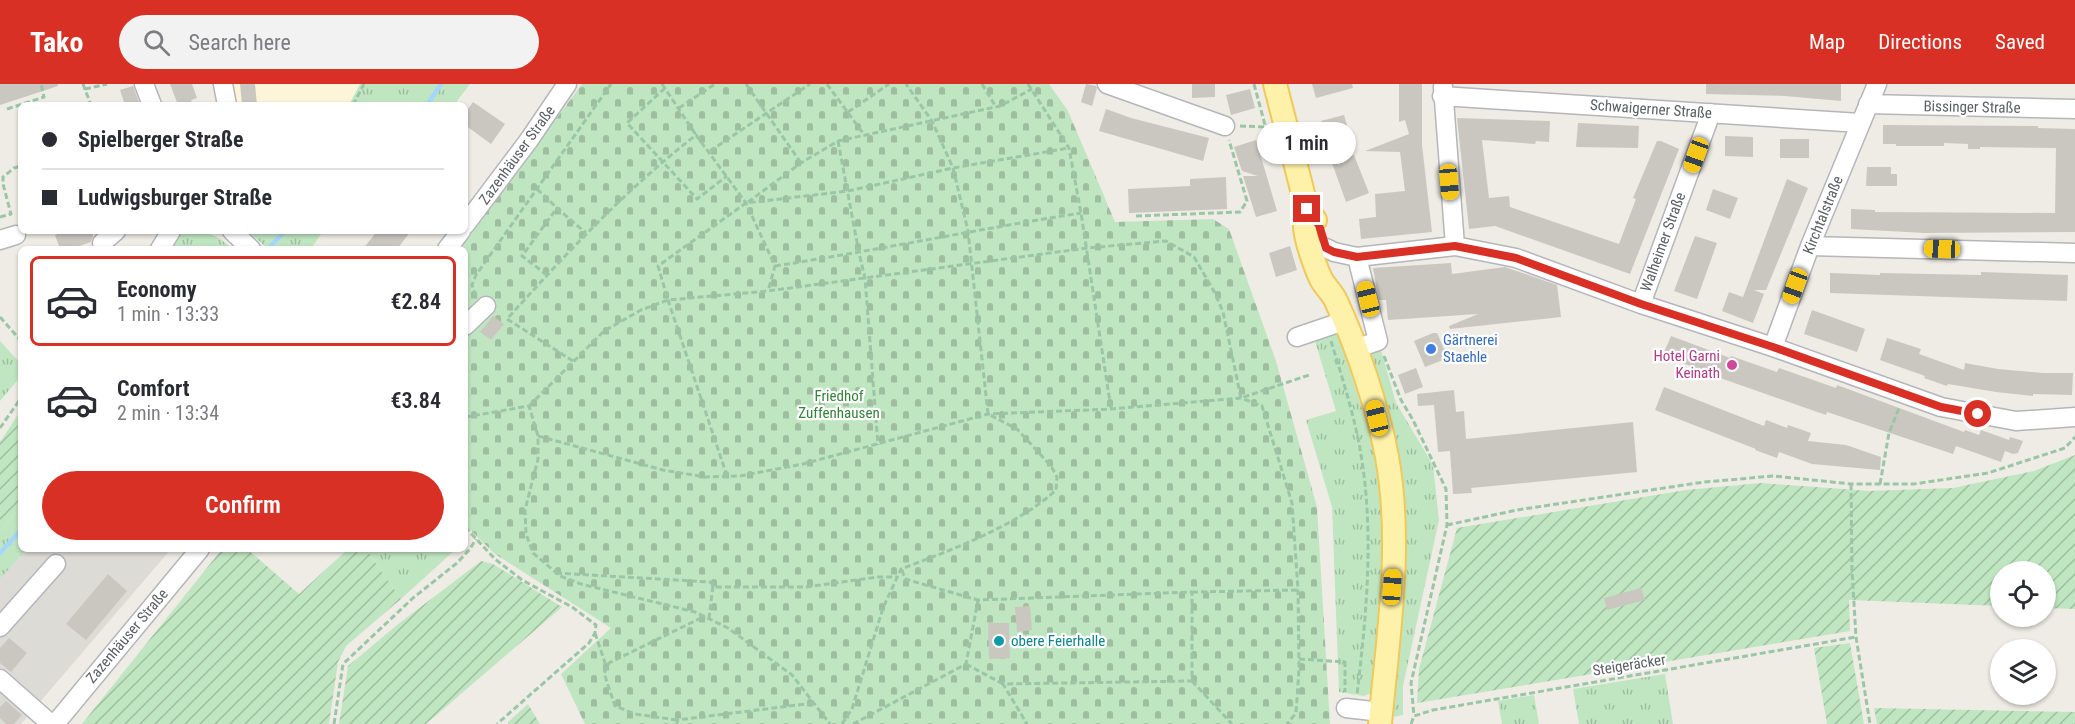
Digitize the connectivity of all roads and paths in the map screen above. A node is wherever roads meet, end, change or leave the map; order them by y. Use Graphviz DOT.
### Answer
graph roads {
  1 [pos="41,84"];
  2 [pos="83,84"];
  3 [pos="107,84"];
  4 [pos="144,84"];
  5 [pos="224,84"];
  6 [pos="364,84"];
  7 [pos="567,84"];
  8 [pos="611,84"];
  9 [pos="715,84"];
  10 [pos="746,84"];
  11 [pos="810,84"];
  12 [pos="827,84"];
  13 [pos="889,84"];
  14 [pos="906,84"];
  15 [pos="982,84"];
  16 [pos="1028,84"];
  17 [pos="1107,84"];
  18 [pos="1254,84"];
  19 [pos="1275,84"];
  20 [pos="1877,84"];
  21 [pos="664,86"];
  22 [pos="1032,88"];
  23 [pos="85,89"];
  24 [pos="1443,90"];
  25 [pos="29,102"];
  26 [pos="90,102"];
  27 [pos="151,102"];
  28 [pos="227,102"];
  29 [pos="355,102"];
  30 [pos="1868,104"];
  31 [pos="18,106"];
  32 [pos="14,107"];
  33 [pos="996,107"];
  34 [pos="679,108"];
  35 [pos="7,109"];
  36 [pos="18,109"];
  37 [pos="2075,109"];
  38 [pos="848,112"];
  39 [pos="1711,113"];
  40 [pos="767,114"];
  41 [pos="932,121"];
  42 [pos="1860,123"];
  43 [pos="1225,126"];
  44 [pos="1265,127"];
  45 [pos="696,135"];
  46 [pos="865,136"];
  47 [pos="838,141"];
  48 [pos="1068,148"];
  49 [pos="710,151"];
  50 [pos="1274,159"];
  51 [pos="664,160"];
  52 [pos="801,163"];
  53 [pos="18,167"];
  54 [pos="953,168"];
  55 [pos="728,176"];
  56 [pos="537,189"];
  57 [pos="848,191"];
  58 [pos="746,203"];
  59 [pos="557,208"];
  60 [pos="1307,209"];
  61 [pos="1081,213"];
  62 [pos="1136,216"];
  63 [pos="0,217"];
  64 [pos="468,221"];
  65 [pos="968,231"];
  66 [pos="586,233"];
  67 [pos="112,234"];
  68 [pos="235,234"];
  69 [pos="459,234"];
  70 [pos="102,243"];
  71 [pos="248,246"];
  72 [pos="449,246"];
  73 [pos="1455,246"];
  74 [pos="1810,246"];
  75 [pos="1087,248"];
  76 [pos="859,253"];
  77 [pos="1342,253"];
  78 [pos="2075,253"];
  79 [pos="970,264"];
  80 [pos="775,266"];
  81 [pos="547,275"];
  82 [pos="865,278"];
  83 [pos="768,291"];
  84 [pos="668,300"];
  85 [pos="1336,300"];
  86 [pos="1641,304"];
  87 [pos="486,306"];
  88 [pos="0,317"];
  89 [pos="507,319"];
  90 [pos="468,323"];
  91 [pos="1336,325"];
  92 [pos="1297,337"];
  93 [pos="18,338"];
  94 [pos="1378,341"];
  95 [pos="1773,347"];
  96 [pos="1355,349"];
  97 [pos="573,362"];
  98 [pos="1309,375"];
  99 [pos="1905,394"];
  100 [pos="1241,398"];
  101 [pos="18,402"];
  102 [pos="529,406"];
  103 [pos="1111,409"];
  104 [pos="988,414"];
  105 [pos="468,416"];
  106 [pos="2075,417"];
  107 [pos="0,428"];
  108 [pos="538,436"];
  109 [pos="2075,437"];
  110 [pos="878,445"];
  111 [pos="727,476"];
  112 [pos="1851,484"];
  113 [pos="1880,484"];
  114 [pos="1447,525"];
  115 [pos="468,530"];
  116 [pos="476,539"];
  117 [pos="468,551"];
  118 [pos="198,552"];
  119 [pos="467,552"];
  120 [pos="56,564"];
  121 [pos="901,569"];
  122 [pos="556,573"];
  123 [pos="897,577"];
  124 [pos="713,585"];
  125 [pos="1298,590"];
  126 [pos="1192,592"];
  127 [pos="978,600"];
  128 [pos="707,617"];
  129 [pos="0,627"];
  130 [pos="595,633"];
  131 [pos="1856,638"];
  132 [pos="1299,659"];
  133 [pos="966,664"];
  134 [pos="606,668"];
  135 [pos="0,679"];
  136 [pos="1192,681"];
  137 [pos="1002,684"];
  138 [pos="814,703"];
  139 [pos="1350,709"];
  140 [pos="1414,716"];
  141 [pos="1380,718"];
  142 [pos="677,722"];
  143 [pos="58,723"];
  144 [pos="334,724"];
  145 [pos="497,724"];
  146 [pos="830,724"];
  147 [pos="842,724"];
  148 [pos="853,724"];
  149 [pos="1027,724"];
  150 [pos="1232,724"];
  151 [pos="1287,724"];
  152 [pos="1411,724"];
  153 [pos="1870,724"];
  1 -- 25 [label="path"];
  2 -- 23 [label="path"];
  3 -- 23 [label="path"];
  4 -- 27 [label="street"];
  5 -- 28 [label="street"];
  6 -- 29 [label="path"];
  7 -- 64 [label="street, Zazenhäuser Straße"];
  8 -- 56 [label="path"];
  9 -- 34 [label="path"];
  10 -- 40 [label="path"];
  11 -- 40 [label="path"];
  12 -- 38 [label="path"];
  13 -- 38 [label="path"];
  14 -- 41 [label="path"];
  15 -- 33 [label="path"];
  16 -- 22 [label="path"];
  17 -- 43 [label="street"];
  18 -- 44 [label="path"];
  19 -- 60 [label="main road"];
  20 -- 30 [label="street, Kirchtalstraße"];
  21 -- 34 [label="path"];
  21 -- 51 [label="path"];
  22 -- 33 [label="path"];
  22 -- 48 [label="path"];
  23 -- 26 [label="path"];
  24 -- 39 [label="street, Schwaigerner Straße"];
  24 -- 73 [label="street"];
  30 -- 37 [label="street, Bissinger Straße"];
  30 -- 42 [label="street, Kirchtalstraße"];
  31 -- 32 [label="path"];
  32 -- 35 [label="path"];
  32 -- 36 [label="path"];
  33 -- 41 [label="path"];
  34 -- 45 [label="path"];
  38 -- 46 [label="path"];
  39 -- 42 [label="street, Schwaigerner Straße"];
  39 -- 86 [label="street, Walheimer Straße"];
  40 -- 49 [label="path"];
  40 -- 52 [label="path"];
  41 -- 46 [label="path"];
  41 -- 54 [label="path"];
  42 -- 74 [label="street, Kirchtalstraße"];
  43 -- 44 [label="path"];
  43 -- 62 [label="path"];
  44 -- 50 [label="path"];
  45 -- 49 [label="path"];
  45 -- 51 [label="path"];
  46 -- 47 [label="path"];
  47 -- 52 [label="path"];
  47 -- 57 [label="path"];
  48 -- 54 [label="path"];
  48 -- 61 [label="path"];
  49 -- 55 [label="path"];
  51 -- 55 [label="path"];
  51 -- 66 [label="path"];
  52 -- 58 [label="path"];
  53 -- 63 [label="path"];
  54 -- 57 [label="path"];
  54 -- 65 [label="path"];
  55 -- 58 [label="path"];
  56 -- 59 [label="path"];
  56 -- 87 [label="path"];
  57 -- 58 [label="path"];
  57 -- 76 [label="path"];
  58 -- 80 [label="path"];
  58 -- 84 [label="path"];
  59 -- 66 [label="path"];
  59 -- 81 [label="path"];
  60 -- 77 [label="main road"];
  60 -- 85 [label="main road"];
  61 -- 65 [label="path"];
  61 -- 75 [label="path"];
  65 -- 76 [label="path"];
  65 -- 79 [label="path"];
  66 -- 81 [label="path"];
  67 -- 70 [label="street"];
  68 -- 71 [label="street"];
  69 -- 72 [label="street"];
  73 -- 77 [label="street"];
  73 -- 86 [label="street"];
  74 -- 78 [label="street"];
  74 -- 95 [label="street, Kirchtalstraße"];
  75 -- 79 [label="path"];
  75 -- 100 [label="path"];
  75 -- 103 [label="path"];
  76 -- 80 [label="path"];
  76 -- 82 [label="path"];
  77 -- 85 [label="main road"];
  77 -- 94 [label="street"];
  79 -- 82 [label="path"];
  79 -- 104 [label="path"];
  80 -- 83 [label="path"];
  81 -- 89 [label="path"];
  82 -- 83 [label="path"];
  82 -- 110 [label="path"];
  83 -- 84 [label="path"];
  84 -- 97 [label="path"];
  84 -- 111 [label="path"];
  85 -- 91 [label="main road"];
  86 -- 95 [label="street"];
  87 -- 89 [label="path"];
  87 -- 90 [label="street"];
  88 -- 93 [label="path"];
  89 -- 97 [label="path"];
  91 -- 92 [label="street"];
  91 -- 96 [label="main road"];
  91 -- 139 [label="path"];
  94 -- 96 [label="street"];
  94 -- 114 [label="path"];
  95 -- 99 [label="street"];
  96 -- 141 [label="main road"];
  97 -- 102 [label="path"];
  98 -- 100 [label="path"];
  99 -- 106 [label="street"];
  99 -- 113 [label="path"];
  100 -- 103 [label="path"];
  100 -- 125 [label="path"];
  101 -- 107 [label="path"];
  102 -- 105 [label="path"];
  102 -- 108 [label="path"];
  103 -- 104 [label="path"];
  104 -- 110 [label="path"];
  104 -- 121 [label="path"];
  108 -- 111 [label="path"];
  108 -- 122 [label="path"];
  109 -- 113 [label="path"];
  110 -- 111 [label="path"];
  112 -- 113 [label="path"];
  112 -- 114 [label="path"];
  112 -- 131 [label="path"];
  114 -- 140 [label="path"];
  115 -- 116 [label="path"];
  116 -- 117 [label="path"];
  116 -- 130 [label="path"];
  118 -- 143 [label="street, Zazenhäuser Straße"];
  119 -- 144 [label="path"];
  120 -- 129 [label="street"];
  121 -- 123 [label="path"];
  121 -- 127 [label="path"];
  122 -- 124 [label="path"];
  122 -- 128 [label="path"];
  123 -- 124 [label="path"];
  123 -- 147 [label="path"];
  124 -- 128 [label="path"];
  125 -- 126 [label="path"];
  125 -- 132 [label="path"];
  126 -- 127 [label="path"];
  126 -- 136 [label="path"];
  127 -- 133 [label="path"];
  128 -- 134 [label="path"];
  128 -- 138 [label="path"];
  130 -- 134 [label="path"];
  130 -- 145 [label="path"];
  131 -- 140 [label="path, Steigeräcker"];
  131 -- 153 [label="path"];
  132 -- 139 [label="path"];
  132 -- 151 [label="path"];
  133 -- 137 [label="path"];
  133 -- 148 [label="path"];
  134 -- 142 [label="path"];
  135 -- 143 [label="street"];
  136 -- 137 [label="path"];
  136 -- 150 [label="path"];
  137 -- 149 [label="path"];
  138 -- 142 [label="path"];
  138 -- 146 [label="path"];
  139 -- 141 [label="street"];
  140 -- 152 [label="path"];
}
